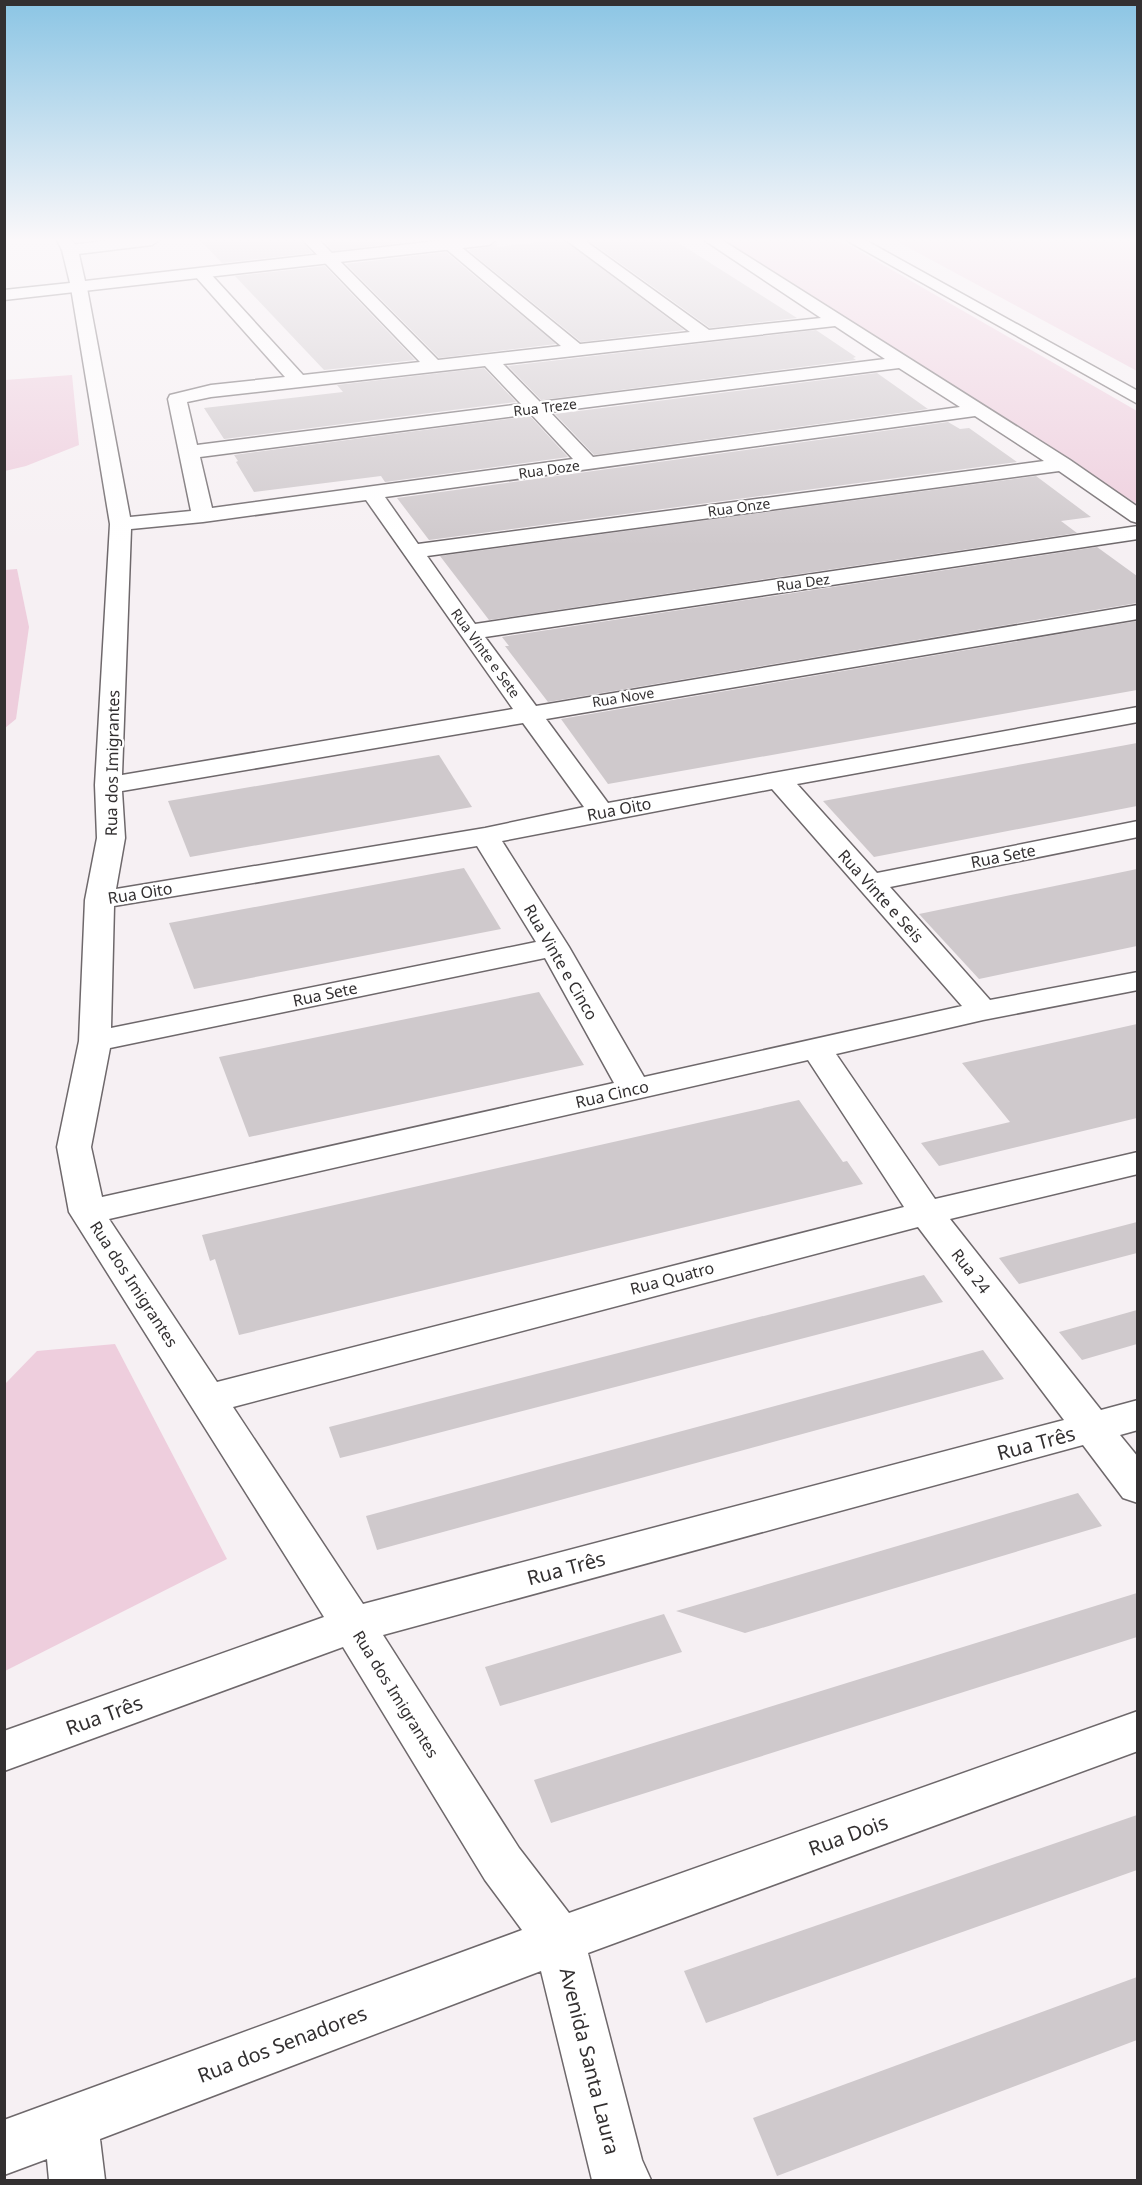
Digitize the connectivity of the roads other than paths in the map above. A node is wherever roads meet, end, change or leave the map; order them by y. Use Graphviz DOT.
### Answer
graph roads {
  1 [pos="90,342"];
  2 [pos="263,342"];
  3 [pos="411,342"];
  4 [pos="566,342"];
  5 [pos="651,342"];
  6 [pos="869,342"];
  7 [pos="1035,342"];
  8 [pos="1064,342"];
  9 [pos="576,350"];
  10 [pos="489,360"];
  11 [pos="900,362"];
  12 [pos="434,366"];
  13 [pos="298,381"];
  14 [pos="1137,382"];
  15 [pos="1137,399"];
  16 [pos="536,408"];
  17 [pos="977,410"];
  18 [pos="189,452"];
  19 [pos="588,464"];
  20 [pos="1063,464"];
  21 [pos="372,493"];
  22 [pos="203,516"];
  23 [pos="1137,518"];
  24 [pos="122,524"];
  25 [pos="1137,532"];
  26 [pos="414,551"];
  27 [pos="1137,612"];
  28 [pos="469,632"];
  29 [pos="530,712"];
  30 [pos="1137,714"];
  31 [pos="779,780"];
  32 [pos="108,785"];
  33 [pos="601,813"];
  34 [pos="1137,829"];
  35 [pos="485,836"];
  36 [pos="869,883"];
  37 [pos="100,900"];
  38 [pos="554,947"];
  39 [pos="1137,981"];
  40 [pos="983,1011"];
  41 [pos="95,1041"];
  42 [pos="816,1048"];
  43 [pos="634,1089"];
  44 [pos="1137,1163"];
  45 [pos="87,1212"];
  46 [pos="926,1213"];
  47 [pos="207,1399"];
  48 [pos="1137,1415"];
  49 [pos="1093,1428"];
  50 [pos="1137,1487"];
  51 [pos="353,1625"];
  52 [pos="1137,1731"];
  53 [pos="4,1751"];
  54 [pos="559,1940"];
  55 [pos="71,2123"];
  56 [pos="4,2148"];
  57 [pos="621,2180"];
  58 [pos="77,2181"];
  1 -- 24 [label="street, Rua dos Imigrantes"];
  2 -- 13 [label="street"];
  3 -- 12 [label="street"];
  4 -- 9 [label="street"];
  5 -- 9 [label="street"];
  6 -- 11 [label="street"];
  7 -- 15 [label="street"];
  8 -- 14 [label="street"];
  9 -- 10 [label="street"];
  10 -- 12 [label="street"];
  10 -- 16 [label="street"];
  11 -- 16 [label="street, Rua Treze"];
  11 -- 17 [label="street"];
  12 -- 13 [label="street"];
  13 -- 18 [label="street"];
  16 -- 18 [label="street, Rua Treze"];
  16 -- 19 [label="street"];
  17 -- 19 [label="street, Rua Doze"];
  17 -- 20 [label="street"];
  18 -- 22 [label="street"];
  19 -- 21 [label="street, Rua Doze"];
  20 -- 23 [label="street"];
  20 -- 26 [label="street, Rua Onze"];
  21 -- 22 [label="street, Rua Doze"];
  21 -- 26 [label="street, Rua Vinte e Sete"];
  22 -- 24 [label="street, Rua Doze"];
  24 -- 32 [label="street, Rua dos Imigrantes"];
  25 -- 28 [label="street, Rua Dez"];
  26 -- 28 [label="street, Rua Vinte e Sete"];
  27 -- 29 [label="street, Rua Nove"];
  28 -- 29 [label="street, Rua Vinte e Sete"];
  29 -- 32 [label="street, Rua Nove"];
  29 -- 33 [label="street, Rua Vinte e Sete"];
  30 -- 31 [label="street, Rua Oito"];
  31 -- 33 [label="street, Rua Oito"];
  31 -- 36 [label="street, Rua Vinte e Seis"];
  32 -- 37 [label="street, Rua dos Imigrantes"];
  33 -- 35 [label="street, Rua Oito"];
  34 -- 36 [label="street, Rua Sete"];
  35 -- 37 [label="street, Rua Oito"];
  35 -- 38 [label="street, Rua Vinte e Cinco"];
  36 -- 40 [label="street, Rua Vinte e Seis"];
  37 -- 41 [label="street, Rua dos Imigrantes"];
  38 -- 41 [label="street, Rua Sete"];
  38 -- 43 [label="street, Rua Vinte e Cinco"];
  39 -- 40 [label="street, Rua Cinco"];
  40 -- 42 [label="street, Rua Cinco"];
  41 -- 45 [label="street, Rua dos Imigrantes"];
  42 -- 43 [label="street, Rua Cinco"];
  42 -- 46 [label="street, Rua 24"];
  43 -- 45 [label="street, Rua Cinco"];
  44 -- 46 [label="street, Rua Quatro"];
  45 -- 47 [label="street, Rua dos Imigrantes"];
  46 -- 47 [label="street, Rua Quatro"];
  46 -- 49 [label="street, Rua 24"];
  47 -- 51 [label="street, Rua dos Imigrantes"];
  48 -- 49 [label="street, Rua Três"];
  49 -- 50 [label="street, Rua 24"];
  49 -- 51 [label="street, Rua Três"];
  51 -- 53 [label="street, Rua Três"];
  51 -- 54 [label="street, Rua dos Imigrantes"];
  52 -- 54 [label="street, Rua Dois"];
  54 -- 55 [label="street, Rua dos Senadores"];
  54 -- 57 [label="street, Avenida Santa Laura"];
  55 -- 56 [label="street, Rua dos Senadores"];
  55 -- 58 [label="street"];
}
